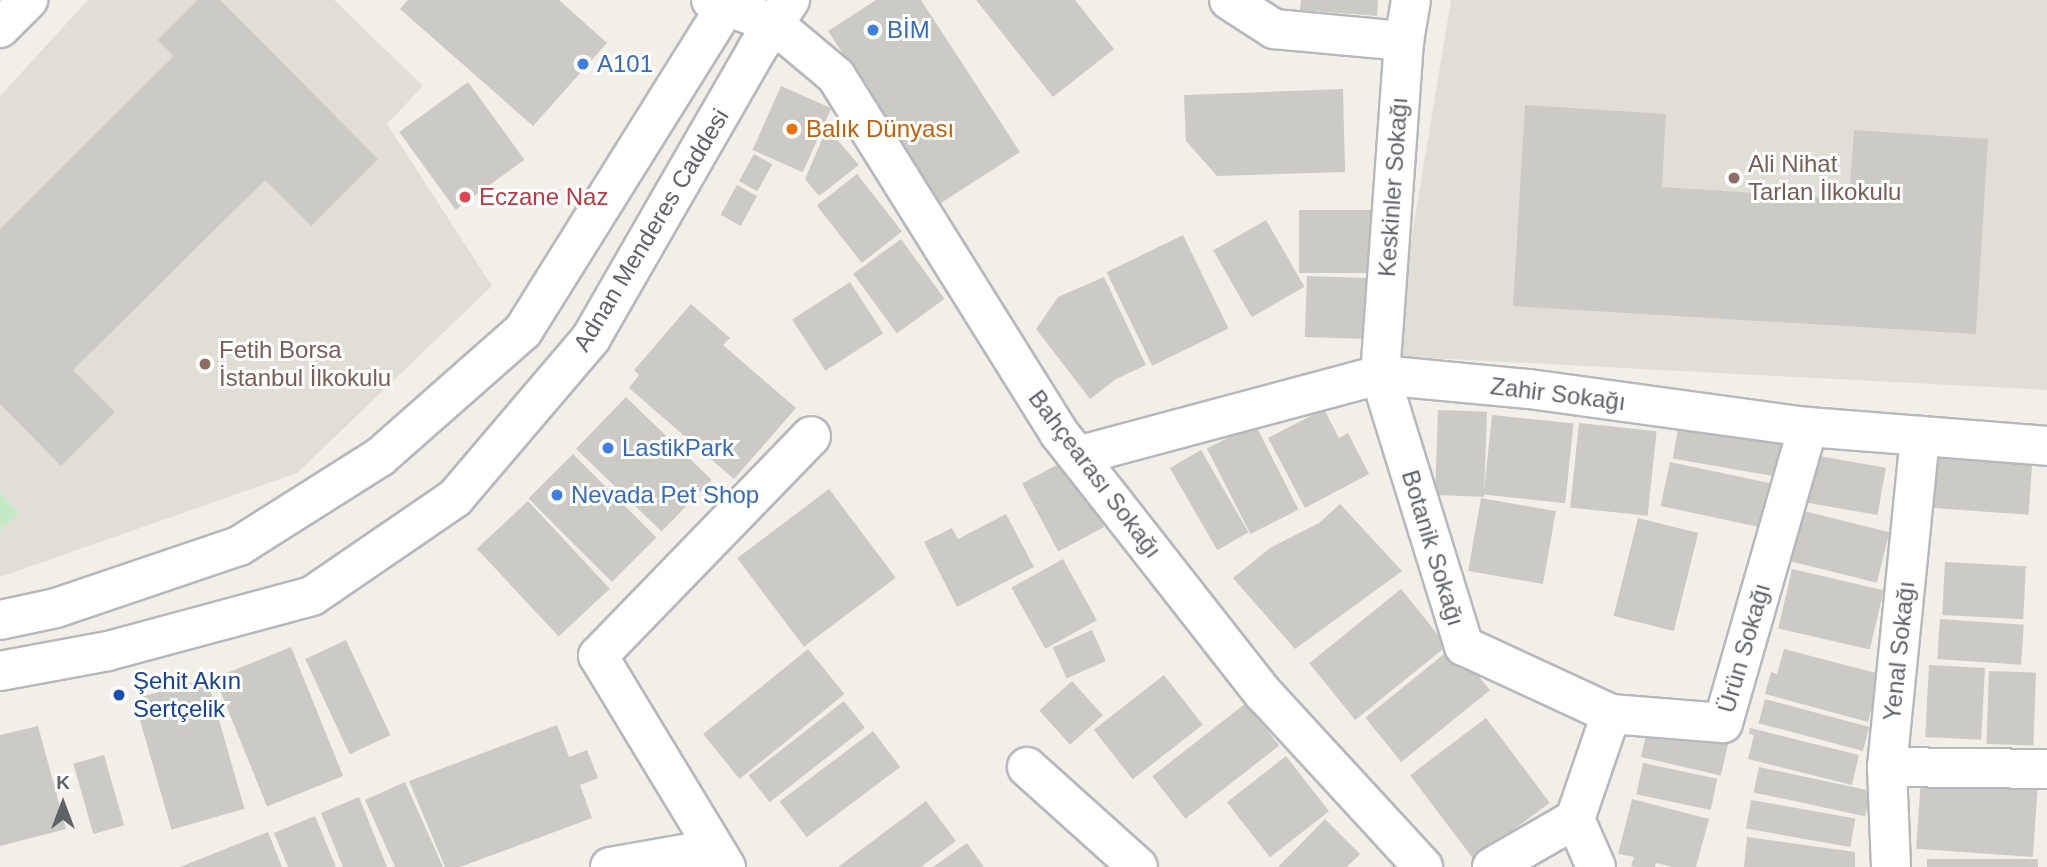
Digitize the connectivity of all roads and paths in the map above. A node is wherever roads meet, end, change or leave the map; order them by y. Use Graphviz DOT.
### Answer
graph roads {
  1 [pos="28,0"];
  2 [pos="1229,0"];
  3 [pos="1411,0"];
  4 [pos="723,2"];
  5 [pos="782,12"];
  6 [pos="0,28"];
  7 [pos="1404,41"];
  8 [pos="1380,376"];
  9 [pos="1808,427"];
  10 [pos="811,436"];
  11 [pos="1920,436"];
  12 [pos="2047,446"];
  13 [pos="1077,456"];
  14 [pos="0,620"];
  15 [pos="0,671"];
  16 [pos="1611,714"];
  17 [pos="1027,767"];
  18 [pos="1887,767"];
  19 [pos="2047,769"];
  20 [pos="1576,819"];
  21 [pos="719,858"];
  22 [pos="610,867"];
  23 [pos="1138,867"];
  24 [pos="1423,867"];
  25 [pos="1492,867"];
  26 [pos="1596,867"];
  27 [pos="1891,867"];
  1 -- 6 [label="street"];
  2 -- 7 [label="street"];
  3 -- 7 [label="street, Keskinler Sokağı"];
  4 -- 5 [label="street"];
  4 -- 14 [label="street"];
  5 -- 13 [label="street, Bahçearası Sokağı"];
  5 -- 15 [label="street, Adnan Menderes Caddesi"];
  7 -- 8 [label="street, Keskinler Sokağı"];
  8 -- 9 [label="street, Zahir Sokağı"];
  8 -- 13 [label="street, Zahir Sokağı"];
  8 -- 16 [label="street, Botanik Sokağı"];
  9 -- 11 [label="street, Zahir Sokağı"];
  9 -- 16 [label="street, Ürün Sokağı"];
  10 -- 21 [label="street"];
  11 -- 12 [label="street, Zahir Sokağı"];
  11 -- 18 [label="street, Yenal Sokağı"];
  13 -- 24 [label="street, Bahçearası Sokağı"];
  16 -- 20 [label="street"];
  17 -- 23 [label="street"];
  18 -- 19 [label="street"];
  18 -- 27 [label="street, Yenal Sokağı"];
  20 -- 25 [label="street"];
  20 -- 26 [label="street"];
  21 -- 22 [label="street"];
}
